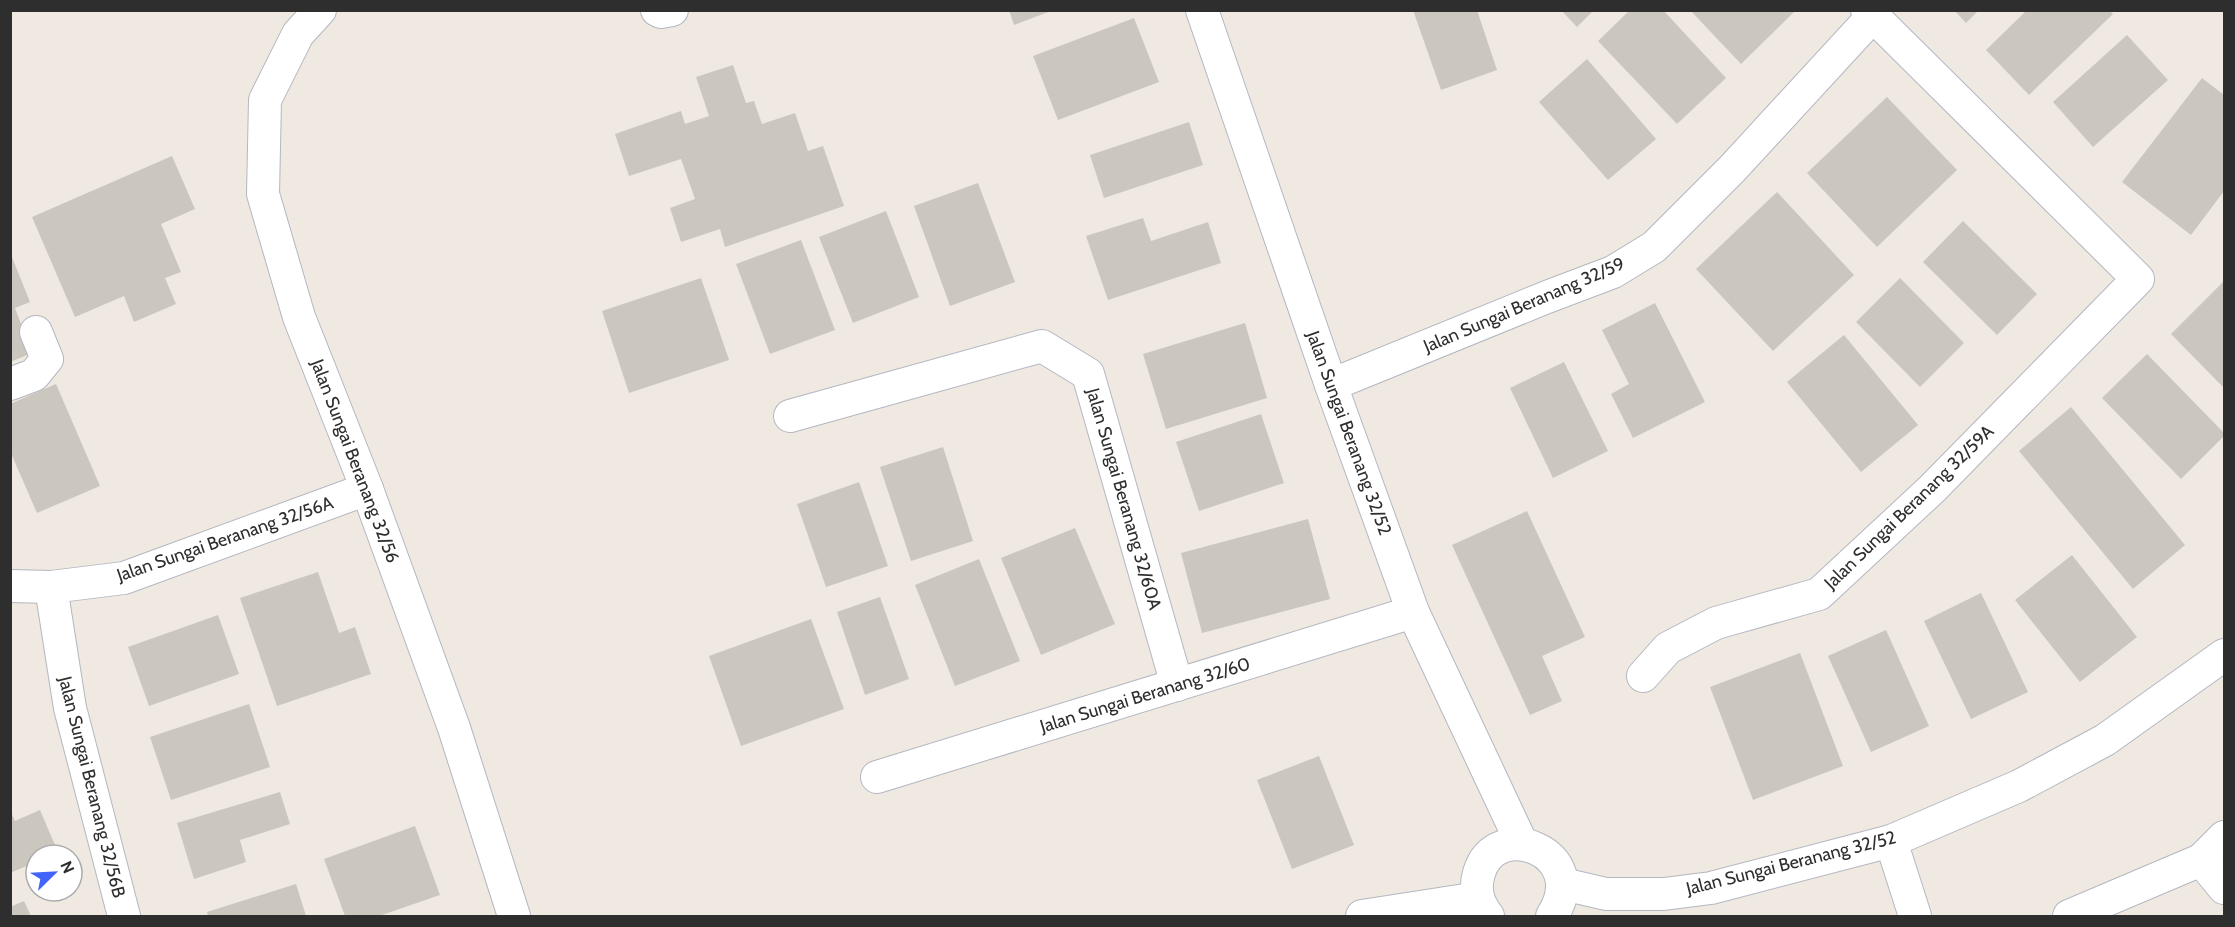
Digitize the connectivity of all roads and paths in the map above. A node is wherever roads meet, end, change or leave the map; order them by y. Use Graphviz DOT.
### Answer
graph roads {
  1 [pos="320,10"];
  2 [pos="657,10"];
  3 [pos="672,10"];
  4 [pos="1202,10"];
  5 [pos="1869,14"];
  6 [pos="36,332"];
  7 [pos="10,384"];
  8 [pos="1331,385"];
  9 [pos="790,416"];
  10 [pos="367,489"];
  11 [pos="10,586"];
  12 [pos="51,587"];
  13 [pos="1413,612"];
  14 [pos="2224,655"];
  15 [pos="1643,676"];
  16 [pos="1177,685"];
  17 [pos="877,777"];
  18 [pos="2224,837"];
  19 [pos="1891,841"];
  20 [pos="1522,844"];
  21 [pos="2201,860"];
  22 [pos="1563,884"];
  23 [pos="2224,888"];
  24 [pos="1483,907"];
  25 [pos="124,916"];
  26 [pos="514,916"];
  27 [pos="1362,916"];
  28 [pos="1552,916"];
  29 [pos="1915,916"];
  30 [pos="2069,916"];
  1 -- 10 [label="street, Jalan Sungai Beranang 32/56"];
  2 -- 3 [label="street"];
  4 -- 8 [label="street, Jalan Sungai Beranang 32/52"];
  5 -- 8 [label="street, Jalan Sungai Beranang 32/59"];
  5 -- 15 [label="street, Jalan Sungai Beranang 32/59A"];
  6 -- 7 [label="street"];
  8 -- 13 [label="street, Jalan Sungai Beranang 32/52"];
  9 -- 16 [label="street, Jalan Sungai Beranang 32/60A"];
  10 -- 12 [label="street, Jalan Sungai Beranang 32/56A"];
  10 -- 26 [label="street, Jalan Sungai Beranang 32/56"];
  11 -- 12 [label="street, Jalan Sungai Beranang 32/56A"];
  12 -- 25 [label="street, Jalan Sungai Beranang 32/56B"];
  13 -- 16 [label="street, Jalan Sungai Beranang 32/60"];
  13 -- 20 [label="street, Jalan Sungai Beranang 32/52"];
  14 -- 19 [label="street, Jalan Sungai Beranang 32/52"];
  16 -- 17 [label="street, Jalan Sungai Beranang 32/60"];
  18 -- 21 [label="street"];
  19 -- 22 [label="street, Jalan Sungai Beranang 32/52"];
  19 -- 29 [label="street"];
  20 -- 22 [label="street"];
  20 -- 24 [label="street"];
  21 -- 23 [label="street"];
  21 -- 30 [label="street"];
  22 -- 28 [label="street"];
  24 -- 27 [label="street"];
}
